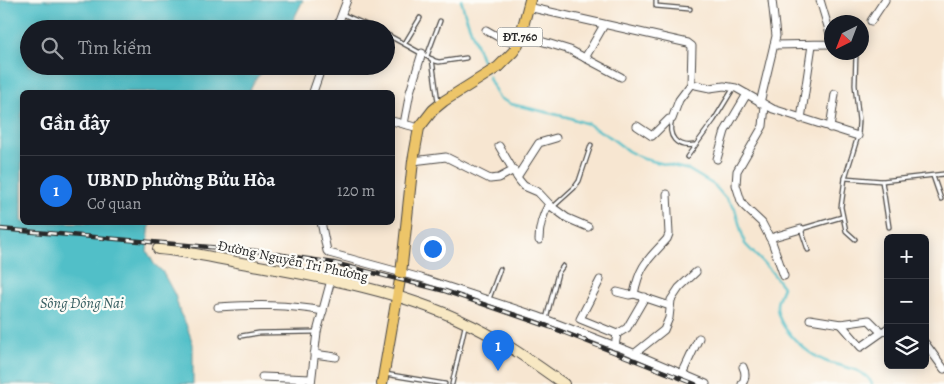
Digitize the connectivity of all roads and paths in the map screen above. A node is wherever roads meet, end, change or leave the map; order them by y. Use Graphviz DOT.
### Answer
graph roads {
  1 [pos="347,0"];
  2 [pos="656,0"];
  3 [pos="772,0"];
  4 [pos="820,0"];
  5 [pos="885,0"];
  6 [pos="529,3"];
  7 [pos="690,9"];
  8 [pos="342,13"];
  9 [pos="824,15"];
  10 [pos="420,18"];
  11 [pos="339,20"];
  12 [pos="357,20"];
  13 [pos="440,21"];
  14 [pos="870,21"];
  15 [pos="604,25"];
  16 [pos="486,30"];
  17 [pos="521,35"];
  18 [pos="395,38"];
  19 [pos="405,43"];
  20 [pos="824,44"];
  21 [pos="518,45"];
  22 [pos="774,45"];
  23 [pos="812,45"];
  24 [pos="425,54"];
  25 [pos="466,58"];
  26 [pos="585,58"];
  27 [pos="432,59"];
  28 [pos="856,60"];
  29 [pos="319,75"];
  30 [pos="621,77"];
  31 [pos="691,84"];
  32 [pos="734,87"];
  33 [pos="313,90"];
  34 [pos="748,94"];
  35 [pos="835,94"];
  36 [pos="763,104"];
  37 [pos="439,105"];
  38 [pos="672,119"];
  39 [pos="801,119"];
  40 [pos="395,122"];
  41 [pos="404,124"];
  42 [pos="636,126"];
  43 [pos="419,128"];
  44 [pos="830,128"];
  45 [pos="858,136"];
  46 [pos="556,138"];
  47 [pos="591,145"];
  48 [pos="694,145"];
  49 [pos="499,146"];
  50 [pos="687,157"];
  51 [pos="717,159"];
  52 [pos="413,161"];
  53 [pos="516,174"];
  54 [pos="944,174"];
  55 [pos="933,176"];
  56 [pos="845,178"];
  57 [pos="882,181"];
  58 [pos="667,194"];
  59 [pos="941,199"];
  60 [pos="551,206"];
  61 [pos="842,217"];
  62 [pos="322,225"];
  63 [pos="588,226"];
  64 [pos="889,227"];
  65 [pos="801,230"];
  66 [pos="770,238"];
  67 [pos="855,239"];
  68 [pos="540,240"];
  69 [pos="808,250"];
  70 [pos="158,251"];
  71 [pos="563,266"];
  72 [pos="500,269"];
  73 [pos="696,272"];
  74 [pos="401,274"];
  75 [pos="784,276"];
  76 [pos="330,280"];
  77 [pos="600,280"];
  78 [pos="618,292"];
  79 [pos="634,294"];
  80 [pos="397,298"];
  81 [pos="645,298"];
  82 [pos="489,300"];
  83 [pos="670,306"];
  84 [pos="218,307"];
  85 [pos="323,311"];
  86 [pos="810,318"];
  87 [pos="546,320"];
  88 [pos="466,323"];
  89 [pos="841,324"];
  90 [pos="884,330"];
  91 [pos="317,332"];
  92 [pos="881,332"];
  93 [pos="617,334"];
  94 [pos="242,336"];
  95 [pos="699,338"];
  96 [pos="615,346"];
  97 [pos="929,348"];
  98 [pos="314,354"];
  99 [pos="634,354"];
  100 [pos="336,357"];
  101 [pos="743,367"];
  102 [pos="944,369"];
  103 [pos="682,374"];
  104 [pos="262,377"];
  105 [pos="383,379"];
  106 [pos="311,381"];
  107 [pos="445,384"];
  108 [pos="452,384"];
  109 [pos="564,384"];
  110 [pos="706,384"];
  111 [pos="742,384"];
  1 -- 8 [label="street"];
  2 -- 7 [label="lane"];
  3 -- 22 [label="street"];
  4 -- 9 [label="street"];
  5 -- 14 [label="street"];
  6 -- 15 [label="street"];
  6 -- 17 [label="main road, ĐT.760"];
  8 -- 11 [label="street"];
  8 -- 12 [label="lane"];
  10 -- 19 [label="lane"];
  13 -- 24 [label="lane"];
  15 -- 26 [label="street"];
  15 -- 31 [label="street"];
  16 -- 21 [label="street"];
  17 -- 21 [label="main road, ĐT.760"];
  17 -- 26 [label="street"];
  18 -- 19 [label="lane"];
  19 -- 24 [label="lane"];
  20 -- 23 [label="street"];
  21 -- 37 [label="main road, ĐT.760"];
  22 -- 23 [label="street"];
  22 -- 36 [label="street"];
  23 -- 39 [label="street"];
  24 -- 27 [label="lane"];
  24 -- 41 [label="street"];
  25 -- 27 [label="lane"];
  26 -- 30 [label="street"];
  27 -- 37 [label="lane"];
  28 -- 45 [label="lane"];
  29 -- 33 [label="street"];
  31 -- 32 [label="street"];
  31 -- 38 [label="street"];
  32 -- 34 [label="street"];
  32 -- 48 [label="lane"];
  34 -- 36 [label="street"];
  34 -- 51 [label="street"];
  35 -- 44 [label="street"];
  36 -- 39 [label="street"];
  36 -- 66 [label="street"];
  37 -- 43 [label="main road, ĐT.760"];
  38 -- 42 [label="street"];
  38 -- 48 [label="lane"];
  39 -- 44 [label="street"];
  40 -- 41 [label="street"];
  41 -- 43 [label="street"];
  43 -- 52 [label="main road, ĐT.760"];
  44 -- 45 [label="street"];
  45 -- 56 [label="lane"];
  46 -- 53 [label="street"];
  47 -- 60 [label="lane"];
  48 -- 50 [label="lane"];
  49 -- 53 [label="street"];
  52 -- 53 [label="street"];
  52 -- 74 [label="main road, ĐT.760"];
  53 -- 60 [label="street"];
  54 -- 55 [label="lane"];
  55 -- 57 [label="lane"];
  55 -- 59 [label="lane"];
  56 -- 57 [label="lane"];
  56 -- 61 [label="lane"];
  57 -- 64 [label="lane"];
  58 -- 79 [label="street"];
  60 -- 63 [label="street"];
  60 -- 68 [label="street"];
  61 -- 65 [label="lane"];
  61 -- 67 [label="lane"];
  62 -- 74 [label="street"];
  65 -- 66 [label="street"];
  65 -- 69 [label="lane"];
  66 -- 75 [label="street"];
  70 -- 76 [label="main road, Đường Nguyễn Tri Phương"];
  71 -- 87 [label="lane"];
  72 -- 82 [label="lane"];
  73 -- 83 [label="street"];
  74 -- 80 [label="main road, ĐT.760"];
  74 -- 82 [label="street"];
  76 -- 80 [label="main road, Đường Nguyễn Tri Phương"];
  76 -- 85 [label="street"];
  77 -- 93 [label="street"];
  78 -- 79 [label="street"];
  79 -- 81 [label="street"];
  80 -- 88 [label="main road, Đường Nguyễn Tri Phương"];
  80 -- 105 [label="main road, ĐT.760"];
  81 -- 83 [label="street"];
  81 -- 93 [label="street"];
  82 -- 87 [label="street"];
  83 -- 99 [label="street"];
  84 -- 85 [label="street"];
  85 -- 91 [label="street"];
  86 -- 89 [label="street"];
  87 -- 96 [label="street"];
  88 -- 108 [label="lane"];
  88 -- 109 [label="main road, Đường Nguyễn Tri Phương"];
  89 -- 92 [label="street"];
  89 -- 92 [label="street"];
  90 -- 92 [label="street"];
  91 -- 94 [label="lane"];
  91 -- 98 [label="street"];
  93 -- 96 [label="street"];
  95 -- 103 [label="street"];
  96 -- 99 [label="street"];
  97 -- 102 [label="street"];
  98 -- 100 [label="street"];
  98 -- 106 [label="street"];
  99 -- 103 [label="street"];
  101 -- 111 [label="street"];
  103 -- 110 [label="street"];
  104 -- 106 [label="street"];
  105 -- 107 [label="lane"];
}
